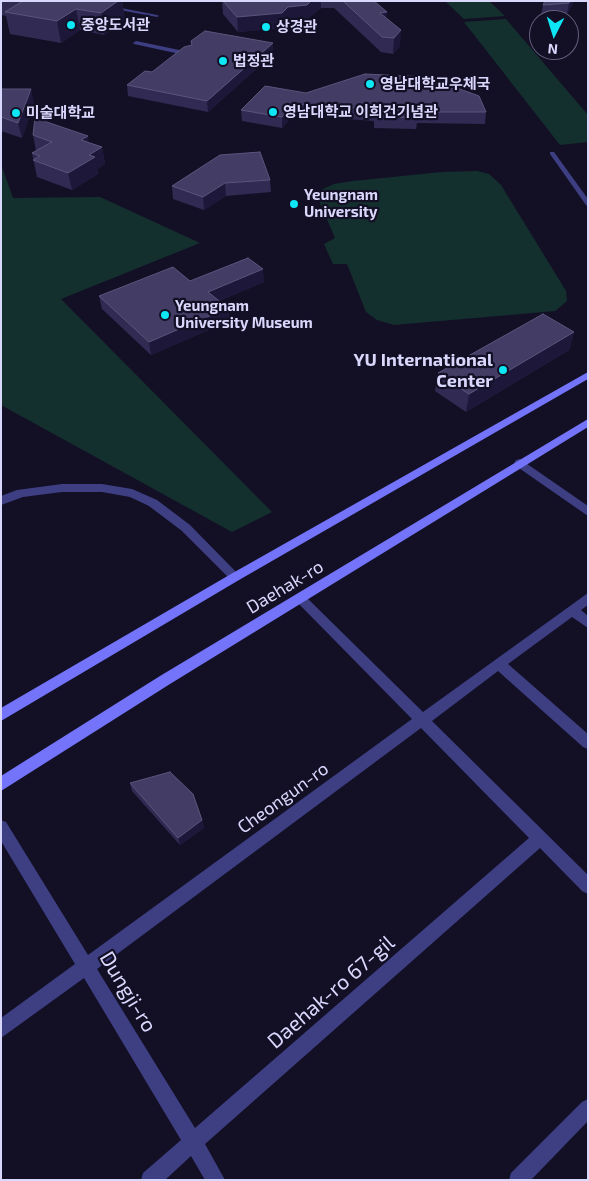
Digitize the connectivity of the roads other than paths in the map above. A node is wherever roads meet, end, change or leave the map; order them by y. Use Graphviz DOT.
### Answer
graph roads {
  1 [pos="105,6"];
  2 [pos="156,16"];
  3 [pos="136,43"];
  4 [pos="189,54"];
  5 [pos="552,153"];
  6 [pos="588,204"];
  7 [pos="588,375"];
  8 [pos="588,422"];
  9 [pos="520,463"];
  10 [pos="1,501"];
  11 [pos="588,512"];
  12 [pos="235,577"];
  13 [pos="300,598"];
  14 [pos="588,598"];
  15 [pos="572,610"];
  16 [pos="588,623"];
  17 [pos="499,664"];
  18 [pos="1,715"];
  19 [pos="422,720"];
  20 [pos="588,743"];
  21 [pos="1,784"];
  22 [pos="1,827"];
  23 [pos="540,838"];
  24 [pos="588,886"];
  25 [pos="86,966"];
  26 [pos="1,1029"];
  27 [pos="588,1108"];
  28 [pos="193,1143"];
  29 [pos="150,1180"];
  30 [pos="216,1180"];
  31 [pos="518,1180"];
  1 -- 2 [label="street"];
  3 -- 4 [label="street"];
  5 -- 6 [label="street"];
  7 -- 12 [label="main road"];
  8 -- 9 [label="main road, Daehak-ro"];
  9 -- 11 [label="street"];
  9 -- 13 [label="main road, Daehak-ro"];
  10 -- 12 [label="street"];
  12 -- 18 [label="main road"];
  13 -- 19 [label="street"];
  13 -- 21 [label="main road, Daehak-ro"];
  14 -- 15 [label="street, Cheongun-ro"];
  15 -- 16 [label="street"];
  15 -- 17 [label="street, Cheongun-ro"];
  17 -- 19 [label="street, Cheongun-ro"];
  17 -- 20 [label="street"];
  19 -- 23 [label="street"];
  19 -- 25 [label="street, Cheongun-ro"];
  22 -- 25 [label="street, Dungji-ro"];
  23 -- 24 [label="street"];
  23 -- 28 [label="street, Daehak-ro 67-gil"];
  25 -- 26 [label="street, Cheongun-ro"];
  25 -- 28 [label="street, Dungji-ro"];
  27 -- 31 [label="street"];
  28 -- 29 [label="street, Daehak-ro 67-gil"];
  28 -- 30 [label="street, Dungji-ro"];
}
